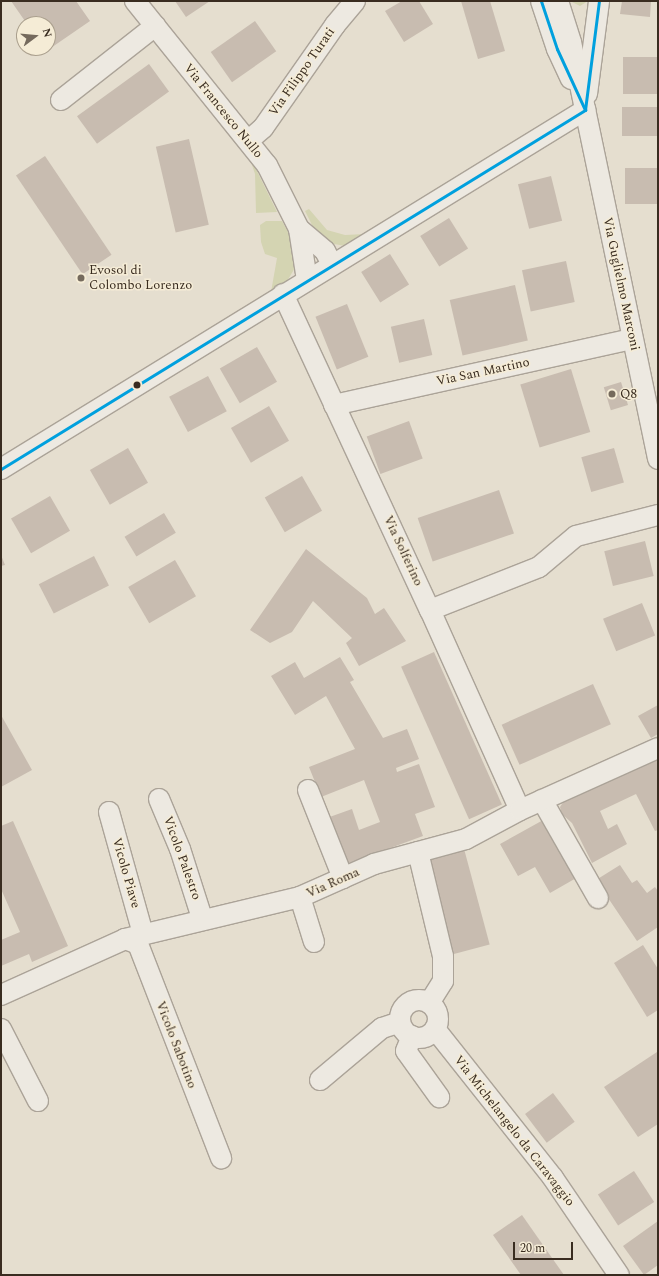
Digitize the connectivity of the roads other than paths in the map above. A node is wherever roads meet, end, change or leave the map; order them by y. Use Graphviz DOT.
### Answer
graph roads {
  1 [pos="135,1"];
  2 [pos="355,1"];
  3 [pos="541,1"];
  4 [pos="558,1"];
  5 [pos="599,1"];
  6 [pos="155,26"];
  7 [pos="62,100"];
  8 [pos="585,110"];
  9 [pos="248,141"];
  10 [pos="300,229"];
  11 [pos="332,264"];
  12 [pos="307,280"];
  13 [pos="283,294"];
  14 [pos="632,339"];
  15 [pos="334,405"];
  16 [pos="658,459"];
  17 [pos="1,469"];
  18 [pos="658,515"];
  19 [pos="430,610"];
  20 [pos="658,748"];
  21 [pos="308,790"];
  22 [pos="160,799"];
  23 [pos="542,800"];
  24 [pos="520,810"];
  25 [pos="109,812"];
  26 [pos="418,852"];
  27 [pos="343,878"];
  28 [pos="300,897"];
  29 [pos="598,898"];
  30 [pos="202,918"];
  31 [pos="134,937"];
  32 [pos="314,942"];
  33 [pos="1,995"];
  34 [pos="429,1003"];
  35 [pos="1,1029"];
  36 [pos="406,1029"];
  37 [pos="435,1029"];
  38 [pos="320,1080"];
  39 [pos="439,1097"];
  40 [pos="38,1101"];
  41 [pos="221,1158"];
  42 [pos="619,1275"];
  1 -- 6 [label="street, Via Francesco Nullo"];
  2 -- 9 [label="street, Via Filippo Turati"];
  3 -- 8 [label="street"];
  4 -- 8 [label="street"];
  5 -- 8 [label="street"];
  6 -- 7 [label="street"];
  6 -- 9 [label="street, Via Francesco Nullo"];
  8 -- 11 [label="street"];
  8 -- 14 [label="street, Via Guglielmo Marconi"];
  9 -- 10 [label="street, Via Francesco Nullo"];
  10 -- 11 [label="street, Via Francesco Nullo"];
  10 -- 12 [label="street, Via Francesco Nullo"];
  11 -- 12 [label="street"];
  12 -- 13 [label="street"];
  13 -- 15 [label="street, Via Solferino"];
  13 -- 17 [label="street"];
  14 -- 15 [label="street, Via San Martino"];
  14 -- 16 [label="street, Via Guglielmo Marconi"];
  15 -- 19 [label="street, Via Solferino"];
  18 -- 19 [label="street"];
  19 -- 24 [label="street, Via Solferino"];
  20 -- 23 [label="street, Via Roma"];
  21 -- 27 [label="street"];
  22 -- 30 [label="street, Vicolo Palestro"];
  23 -- 24 [label="street, Via Roma"];
  23 -- 29 [label="street"];
  24 -- 26 [label="street, Via Roma"];
  25 -- 31 [label="street, Vicolo Piave"];
  26 -- 27 [label="street, Via Roma"];
  26 -- 34 [label="street"];
  27 -- 28 [label="street, Via Roma"];
  28 -- 30 [label="street, Via Roma"];
  28 -- 32 [label="street"];
  30 -- 31 [label="street, Via Roma"];
  31 -- 33 [label="street, Via Roma"];
  31 -- 41 [label="street, Vicolo Sabotino"];
  34 -- 36 [label="street"];
  34 -- 37 [label="street"];
  35 -- 40 [label="street"];
  36 -- 37 [label="street"];
  36 -- 38 [label="street"];
  36 -- 39 [label="street"];
  37 -- 42 [label="street, Via Michelangelo da Caravaggio"];
}
